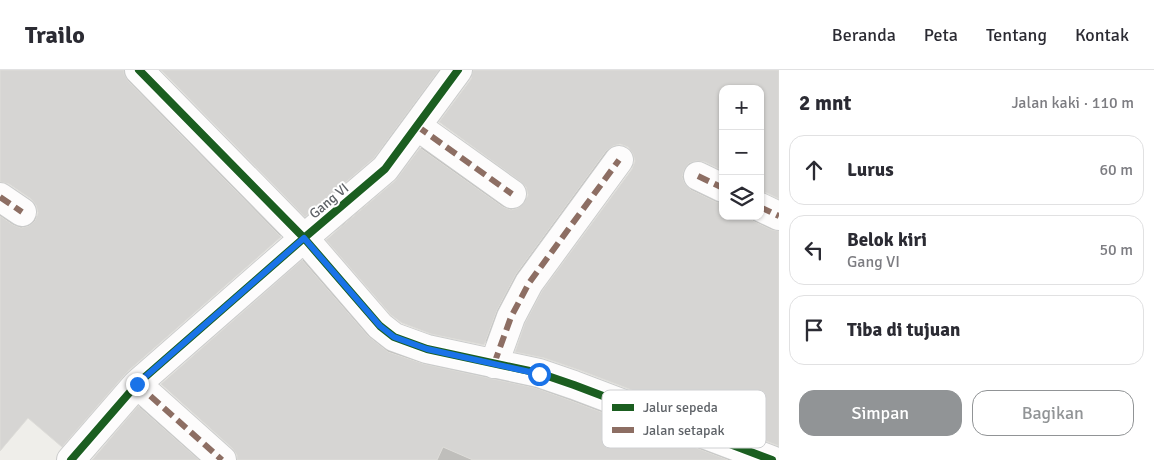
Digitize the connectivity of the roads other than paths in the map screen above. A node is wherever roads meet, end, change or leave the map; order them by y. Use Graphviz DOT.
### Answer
graph roads {
  1 [pos="139,70"];
  2 [pos="458,70"];
  3 [pos="417,126"];
  4 [pos="618,160"];
  5 [pos="698,176"];
  6 [pos="719,186"];
  7 [pos="512,194"];
  8 [pos="0,197"];
  9 [pos="764,209"];
  10 [pos="22,212"];
  11 [pos="779,216"];
  12 [pos="304,238"];
  13 [pos="494,364"];
  14 [pos="137,384"];
  15 [pos="602,395"];
  16 [pos="741,448"];
  17 [pos="71,460"];
  18 [pos="222,460"];
  19 [pos="772,460"];
  1 -- 12 [label="street"];
  2 -- 3 [label="street, Gang VI"];
  3 -- 7 [label="street"];
  3 -- 12 [label="street, Gang VI"];
  4 -- 13 [label="street"];
  5 -- 6 [label="street"];
  8 -- 10 [label="street"];
  9 -- 11 [label="street"];
  12 -- 13 [label="street"];
  12 -- 14 [label="street, Gang VI"];
  13 -- 15 [label="street"];
  14 -- 17 [label="street, Gang VI"];
  14 -- 18 [label="street"];
  16 -- 19 [label="street"];
}
